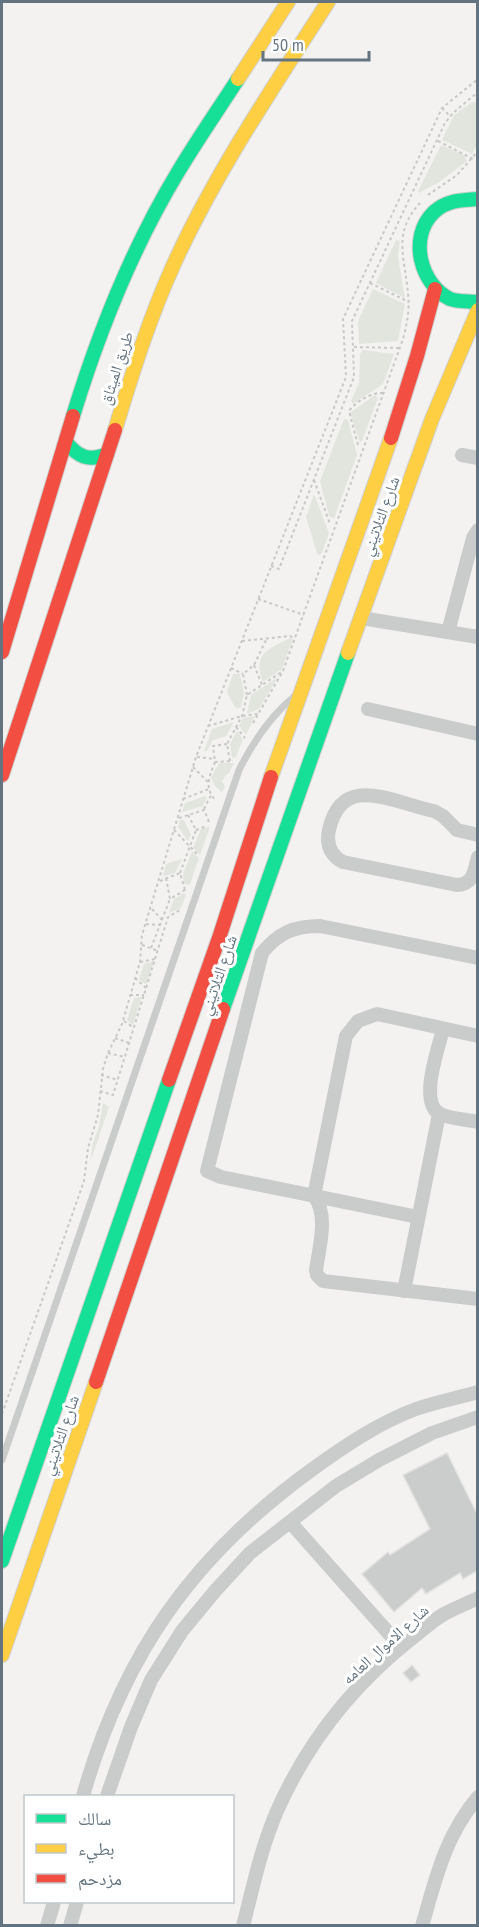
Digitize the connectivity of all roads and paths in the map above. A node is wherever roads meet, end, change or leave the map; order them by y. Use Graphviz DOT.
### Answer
graph roads {
  1 [pos="288,2"];
  2 [pos="328,2"];
  3 [pos="477,79"];
  4 [pos="477,92"];
  5 [pos="473,96"];
  6 [pos="477,102"];
  7 [pos="442,108"];
  8 [pos="450,116"];
  9 [pos="437,141"];
  10 [pos="477,151"];
  11 [pos="474,159"];
  12 [pos="476,196"];
  13 [pos="370,284"];
  14 [pos="435,289"];
  15 [pos="409,302"];
  16 [pos="477,302"];
  17 [pos="477,310"];
  18 [pos="342,319"];
  19 [pos="352,321"];
  20 [pos="353,347"];
  21 [pos="400,348"];
  22 [pos="346,377"];
  23 [pos="354,377"];
  24 [pos="383,393"];
  25 [pos="342,409"];
  26 [pos="349,411"];
  27 [pos="66,442"];
  28 [pos="358,445"];
  29 [pos="107,454"];
  30 [pos="462,455"];
  31 [pos="477,458"];
  32 [pos="314,480"];
  33 [pos="330,524"];
  34 [pos="477,530"];
  35 [pos="271,566"];
  36 [pos="258,599"];
  37 [pos="304,615"];
  38 [pos="361,618"];
  39 [pos="448,632"];
  40 [pos="477,637"];
  41 [pos="267,638"];
  42 [pos="295,639"];
  43 [pos="242,641"];
  44 [pos="2,652"];
  45 [pos="254,665"];
  46 [pos="231,668"];
  47 [pos="283,671"];
  48 [pos="243,674"];
  49 [pos="262,685"];
  50 [pos="302,691"];
  51 [pos="247,695"];
  52 [pos="368,709"];
  53 [pos="259,714"];
  54 [pos="242,716"];
  55 [pos="2,726"];
  56 [pos="208,726"];
  57 [pos="237,727"];
  58 [pos="16,731"];
  59 [pos="477,734"];
  60 [pos="245,738"];
  61 [pos="227,744"];
  62 [pos="243,744"];
  63 [pos="238,755"];
  64 [pos="196,757"];
  65 [pos="215,761"];
  66 [pos="230,761"];
  67 [pos="193,767"];
  68 [pos="2,775"];
  69 [pos="208,782"];
  70 [pos="209,789"];
  71 [pos="211,795"];
  72 [pos="183,799"];
  73 [pos="227,806"];
  74 [pos="204,810"];
  75 [pos="188,815"];
  76 [pos="178,818"];
  77 [pos="214,818"];
  78 [pos="212,826"];
  79 [pos="174,830"];
  80 [pos="196,830"];
  81 [pos="477,835"];
  82 [pos="190,846"];
  83 [pos="200,857"];
  84 [pos="477,857"];
  85 [pos="180,873"];
  86 [pos="166,878"];
  87 [pos="159,881"];
  88 [pos="170,899"];
  89 [pos="151,908"];
  90 [pos="182,909"];
  91 [pos="162,920"];
  92 [pos="146,924"];
  93 [pos="160,925"];
  94 [pos="142,945"];
  95 [pos="151,948"];
  96 [pos="158,951"];
  97 [pos="477,958"];
  98 [pos="155,959"];
  99 [pos="140,962"];
  100 [pos="135,978"];
  101 [pos="146,988"];
  102 [pos="130,995"];
  103 [pos="144,995"];
  104 [pos="123,1020"];
  105 [pos="134,1028"];
  106 [pos="443,1029"];
  107 [pos="477,1036"];
  108 [pos="115,1038"];
  109 [pos="129,1042"];
  110 [pos="108,1053"];
  111 [pos="125,1056"];
  112 [pos="101,1075"];
  113 [pos="118,1080"];
  114 [pos="100,1091"];
  115 [pos="439,1113"];
  116 [pos="477,1122"];
  117 [pos="314,1196"];
  118 [pos="418,1216"];
  119 [pos="404,1291"];
  120 [pos="477,1299"];
  121 [pos="477,1392"];
  122 [pos="2,1414"];
  123 [pos="477,1415"];
  124 [pos="2,1460"];
  125 [pos="290,1522"];
  126 [pos="2,1561"];
  127 [pos="477,1598"];
  128 [pos="401,1647"];
  129 [pos="2,1655"];
  130 [pos="84,1795"];
  131 [pos="108,1795"];
  132 [pos="477,1797"];
  133 [pos="54,1903"];
  134 [pos="77,1903"];
  135 [pos="47,1926"];
  136 [pos="70,1926"];
  137 [pos="243,1926"];
  138 [pos="422,1926"];
  1 -- 27 [label="main road, طريق الميثاق"];
  2 -- 29 [label="main road, طريق الميثاق"];
  3 -- 7 [label="path"];
  4 -- 5 [label="path"];
  5 -- 6 [label="path"];
  5 -- 8 [label="path"];
  7 -- 8 [label="path"];
  7 -- 18 [label="path"];
  8 -- 9 [label="path"];
  9 -- 11 [label="path"];
  9 -- 13 [label="path"];
  10 -- 11 [label="path"];
  11 -- 15 [label="path"];
  12 -- 14 [label="main road"];
  13 -- 15 [label="path"];
  13 -- 19 [label="path"];
  14 -- 16 [label="main road"];
  14 -- 50 [label="main road, شارع التلاتيني"];
  15 -- 21 [label="path"];
  17 -- 38 [label="main road, شارع التلاتيني"];
  18 -- 19 [label="path"];
  18 -- 22 [label="path"];
  19 -- 20 [label="path"];
  20 -- 21 [label="path"];
  20 -- 23 [label="path"];
  21 -- 24 [label="path"];
  22 -- 23 [label="path"];
  22 -- 35 [label="path"];
  23 -- 25 [label="path"];
  24 -- 26 [label="path"];
  24 -- 37 [label="path"];
  25 -- 26 [label="path"];
  25 -- 32 [label="path"];
  26 -- 28 [label="path"];
  27 -- 29 [label="main road"];
  27 -- 44 [label="main road, طريق الميثاق"];
  29 -- 58 [label="main road, طريق الميثاق"];
  30 -- 31 [label="street"];
  32 -- 33 [label="path"];
  32 -- 35 [label="path"];
  34 -- 39 [label="street"];
  35 -- 36 [label="path"];
  36 -- 37 [label="path"];
  36 -- 43 [label="path"];
  37 -- 42 [label="path"];
  38 -- 39 [label="street"];
  38 -- 129 [label="main road, شارع التلاتيني"];
  39 -- 40 [label="street"];
  41 -- 42 [label="path"];
  41 -- 43 [label="path"];
  41 -- 45 [label="path"];
  42 -- 47 [label="path"];
  43 -- 46 [label="path"];
  45 -- 48 [label="path"];
  45 -- 49 [label="path"];
  46 -- 48 [label="path"];
  46 -- 56 [label="path"];
  47 -- 49 [label="path"];
  47 -- 53 [label="path"];
  48 -- 51 [label="path"];
  49 -- 51 [label="path"];
  50 -- 73 [label="lane"];
  50 -- 126 [label="main road, شارع التلاتيني"];
  51 -- 54 [label="path"];
  52 -- 59 [label="street"];
  53 -- 54 [label="path"];
  53 -- 60 [label="path"];
  54 -- 56 [label="path"];
  54 -- 57 [label="path"];
  55 -- 58 [label="main road"];
  56 -- 64 [label="path"];
  57 -- 60 [label="path"];
  57 -- 61 [label="path"];
  58 -- 68 [label="main road, طريق الميثاق"];
  60 -- 62 [label="path"];
  61 -- 65 [label="path"];
  61 -- 66 [label="path"];
  63 -- 66 [label="path"];
  64 -- 65 [label="path"];
  64 -- 67 [label="path"];
  65 -- 66 [label="path"];
  65 -- 69 [label="path"];
  67 -- 69 [label="path"];
  67 -- 72 [label="path"];
  69 -- 70 [label="path"];
  70 -- 71 [label="path"];
  70 -- 72 [label="path"];
  71 -- 73 [label="path"];
  71 -- 74 [label="path"];
  72 -- 76 [label="path"];
  73 -- 124 [label="lane"];
  74 -- 75 [label="path"];
  74 -- 80 [label="path"];
  75 -- 76 [label="path"];
  75 -- 80 [label="path"];
  76 -- 79 [label="path"];
  77 -- 78 [label="path"];
  79 -- 82 [label="path"];
  79 -- 87 [label="path"];
  80 -- 82 [label="path"];
  81 -- 84 [label="street"];
  82 -- 83 [label="path"];
  82 -- 85 [label="path"];
  85 -- 86 [label="path"];
  85 -- 88 [label="path"];
  86 -- 87 [label="path"];
  86 -- 88 [label="path"];
  87 -- 89 [label="path"];
  88 -- 91 [label="path"];
  89 -- 91 [label="path"];
  89 -- 92 [label="path"];
  90 -- 96 [label="path"];
  91 -- 93 [label="path"];
  92 -- 93 [label="path"];
  92 -- 94 [label="path"];
  93 -- 95 [label="path"];
  94 -- 95 [label="path"];
  94 -- 99 [label="path"];
  95 -- 96 [label="path"];
  96 -- 98 [label="path"];
  97 -- 117 [label="street"];
  98 -- 99 [label="path"];
  98 -- 101 [label="path"];
  99 -- 100 [label="path"];
  100 -- 101 [label="path"];
  100 -- 102 [label="path"];
  101 -- 103 [label="path"];
  102 -- 103 [label="path"];
  102 -- 104 [label="path"];
  103 -- 105 [label="path"];
  104 -- 105 [label="path"];
  104 -- 108 [label="path"];
  105 -- 109 [label="path"];
  106 -- 107 [label="street"];
  106 -- 115 [label="street"];
  106 -- 117 [label="street"];
  108 -- 109 [label="path"];
  108 -- 110 [label="path"];
  109 -- 111 [label="path"];
  110 -- 111 [label="path"];
  110 -- 112 [label="path"];
  111 -- 113 [label="path"];
  112 -- 113 [label="path"];
  112 -- 114 [label="path"];
  113 -- 114 [label="path"];
  114 -- 122 [label="path"];
  115 -- 116 [label="street"];
  115 -- 118 [label="street"];
  117 -- 118 [label="street"];
  117 -- 119 [label="street"];
  118 -- 119 [label="street"];
  119 -- 120 [label="street"];
  121 -- 130 [label="street"];
  123 -- 125 [label="street"];
  125 -- 128 [label="street"];
  125 -- 131 [label="street"];
  127 -- 128 [label="street, شارع الاموال العامه"];
  128 -- 137 [label="street, شارع الاموال العامه"];
  132 -- 138 [label="street"];
  133 -- 135 [label="street"];
  134 -- 136 [label="street"];
}
